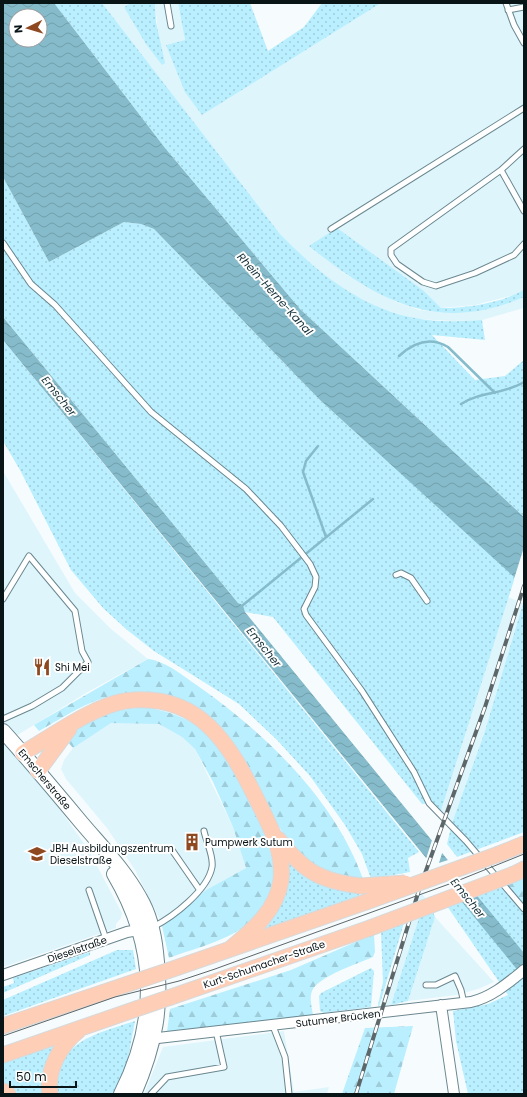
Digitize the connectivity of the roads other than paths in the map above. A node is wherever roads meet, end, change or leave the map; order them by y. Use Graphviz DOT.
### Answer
graph roads {
  1 [pos="167,3"];
  2 [pos="506,3"];
  3 [pos="524,7"];
  4 [pos="508,10"];
  5 [pos="170,26"];
  6 [pos="524,43"];
  7 [pos="524,108"];
  8 [pos="524,149"];
  9 [pos="501,170"];
  10 [pos="524,210"];
  11 [pos="331,229"];
  12 [pos="3,244"];
  13 [pos="524,244"];
  14 [pos="396,575"];
  15 [pos="3,599"];
  16 [pos="427,601"];
  17 [pos="3,719"];
  18 [pos="74,724"];
  19 [pos="3,731"];
  20 [pos="23,753"];
  21 [pos="38,771"];
  22 [pos="204,831"];
  23 [pos="274,835"];
  24 [pos="524,844"];
  25 [pos="172,850"];
  26 [pos="519,871"];
  27 [pos="422,882"];
  28 [pos="199,889"];
  29 [pos="89,890"];
  30 [pos="524,909"];
  31 [pos="146,929"];
  32 [pos="106,939"];
  33 [pos="230,949"];
  34 [pos="524,970"];
  35 [pos="3,975"];
  36 [pos="426,985"];
  37 [pos="464,1003"];
  38 [pos="441,1005"];
  39 [pos="3,1026"];
  40 [pos="273,1026"];
  41 [pos="82,1028"];
  42 [pos="216,1031"];
  43 [pos="148,1037"];
  44 [pos="3,1055"];
  45 [pos="3,1091"];
  46 [pos="8,1094"];
  47 [pos="50,1094"];
  48 [pos="121,1094"];
  49 [pos="134,1094"];
  50 [pos="151,1094"];
  51 [pos="289,1094"];
  52 [pos="454,1094"];
  1 -- 5 [label="lane"];
  2 -- 4 [label="lane"];
  3 -- 4 [label="lane"];
  4 -- 6 [label="lane"];
  7 -- 11 [label="lane"];
  8 -- 9 [label="lane"];
  9 -- 10 [label="lane"];
  9 -- 13 [label="lane"];
  12 -- 30 [label="lane"];
  14 -- 16 [label="lane"];
  15 -- 17 [label="lane"];
  18 -- 20 [label="main road"];
  18 -- 21 [label="main road"];
  18 -- 23 [label="main road"];
  19 -- 20 [label="street, Emscherstraße"];
  20 -- 21 [label="street, Emscherstraße"];
  21 -- 31 [label="street, Emscherstraße"];
  22 -- 28 [label="lane"];
  23 -- 27 [label="main road, bridge"];
  23 -- 33 [label="main road"];
  24 -- 27 [label="main road, bridge"];
  25 -- 28 [label="lane"];
  26 -- 41 [label="main road, Kurt-Schumacher-Straße, bridge"];
  27 -- 33 [label="main road, bridge"];
  28 -- 31 [label="lane"];
  29 -- 32 [label="lane"];
  31 -- 32 [label="street, Dieselstraße"];
  31 -- 43 [label="street, Emscherstraße"];
  32 -- 35 [label="street, Dieselstraße"];
  33 -- 39 [label="main road, bridge"];
  34 -- 37 [label="street, Sutumer Brücken"];
  36 -- 37 [label="lane"];
  37 -- 38 [label="street, Sutumer Brücken"];
  38 -- 40 [label="street, Sutumer Brücken"];
  38 -- 52 [label="street"];
  40 -- 42 [label="street, Sutumer Brücken"];
  40 -- 51 [label="lane"];
  41 -- 44 [label="main road, Kurt-Schumacher-Straße"];
  41 -- 47 [label="main road"];
  42 -- 43 [label="street, Sutumer Brücken"];
  42 -- 50 [label="lane"];
  43 -- 48 [label="street"];
  43 -- 49 [label="street"];
  45 -- 46 [label="main road"];
}
